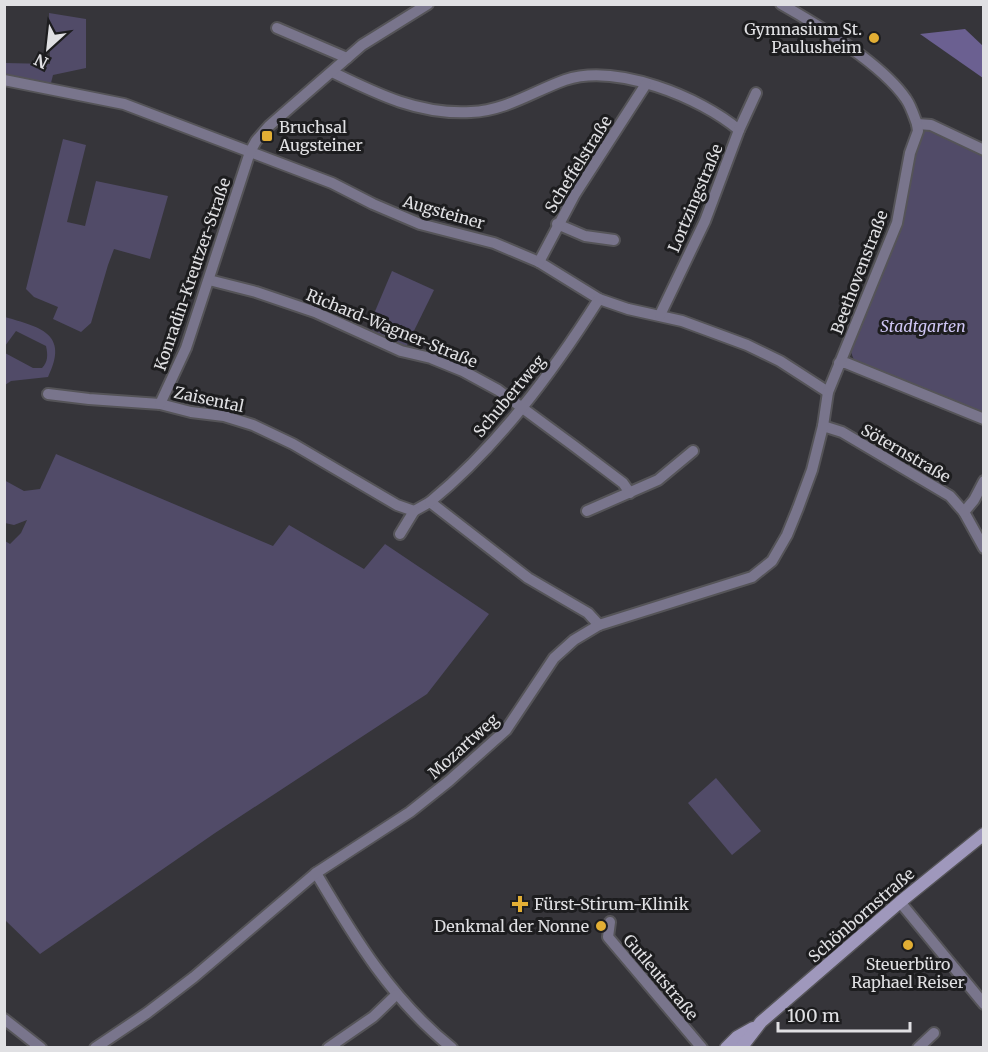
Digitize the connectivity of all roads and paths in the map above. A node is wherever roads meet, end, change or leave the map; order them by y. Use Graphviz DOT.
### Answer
graph roads {
  1 [pos="428,4"];
  2 [pos="781,4"];
  3 [pos="277,28"];
  4 [pos="347,58"];
  5 [pos="332,72"];
  6 [pos="4,80"];
  7 [pos="646,84"];
  8 [pos="756,93"];
  9 [pos="917,124"];
  10 [pos="739,130"];
  11 [pos="984,150"];
  12 [pos="250,152"];
  13 [pos="557,224"];
  14 [pos="614,240"];
  15 [pos="539,262"];
  16 [pos="209,280"];
  17 [pos="599,298"];
  18 [pos="660,315"];
  19 [pos="839,363"];
  20 [pos="828,392"];
  21 [pos="48,394"];
  22 [pos="160,404"];
  23 [pos="522,408"];
  24 [pos="984,419"];
  25 [pos="823,426"];
  26 [pos="693,451"];
  27 [pos="984,481"];
  28 [pos="630,493"];
  29 [pos="430,502"];
  30 [pos="414,511"];
  31 [pos="587,511"];
  32 [pos="964,512"];
  33 [pos="400,534"];
  34 [pos="984,548"];
  35 [pos="599,625"];
  36 [pos="984,834"];
  37 [pos="316,873"];
  38 [pos="900,903"];
  39 [pos="610,922"];
  40 [pos="396,995"];
  41 [pos="984,1004"];
  42 [pos="4,1019"];
  43 [pos="761,1022"];
  44 [pos="934,1033"];
  45 [pos="41,1047"];
  46 [pos="95,1047"];
  47 [pos="328,1047"];
  48 [pos="452,1047"];
  49 [pos="702,1047"];
  50 [pos="726,1047"];
  51 [pos="741,1047"];
  52 [pos="918,1047"];
  1 -- 4 [label="street, Konradin-Kreutzer-Straße"];
  2 -- 9 [label="street"];
  3 -- 4 [label="street"];
  4 -- 5 [label="street, Konradin-Kreutzer-Straße"];
  5 -- 7 [label="street"];
  5 -- 12 [label="street, Konradin-Kreutzer-Straße"];
  6 -- 12 [label="street, Augsteiner"];
  7 -- 10 [label="street"];
  7 -- 13 [label="street, Scheffelstraße"];
  8 -- 10 [label="street, Lortzingstraße"];
  9 -- 11 [label="street"];
  9 -- 19 [label="street, Beethovenstraße"];
  10 -- 18 [label="street, Lortzingstraße"];
  12 -- 15 [label="street, Augsteiner"];
  12 -- 16 [label="street, Konradin-Kreutzer-Straße"];
  13 -- 14 [label="street"];
  13 -- 15 [label="street, Scheffelstraße"];
  15 -- 17 [label="street, Augsteiner"];
  16 -- 22 [label="street, Konradin-Kreutzer-Straße"];
  16 -- 23 [label="street, Richard-Wagner-Straße"];
  17 -- 18 [label="street, Augsteiner"];
  17 -- 23 [label="street, Schubertweg"];
  18 -- 20 [label="street, Augsteiner"];
  19 -- 20 [label="street, Beethovenstraße"];
  19 -- 24 [label="street"];
  20 -- 25 [label="street, Mozartweg"];
  21 -- 22 [label="street, Zaisental"];
  22 -- 30 [label="street, Zaisental"];
  23 -- 28 [label="street, Richard-Wagner-Straße"];
  23 -- 29 [label="street, Schubertweg"];
  25 -- 32 [label="street, Söternstraße"];
  25 -- 35 [label="street, Mozartweg"];
  26 -- 28 [label="street"];
  27 -- 32 [label="street"];
  28 -- 31 [label="street"];
  29 -- 30 [label="street"];
  29 -- 35 [label="street"];
  30 -- 33 [label="street"];
  32 -- 34 [label="street, Söternstraße"];
  35 -- 37 [label="street, Mozartweg"];
  36 -- 38 [label="main road, Schönbornstraße"];
  37 -- 40 [label="street"];
  37 -- 46 [label="street, Mozartweg"];
  38 -- 41 [label="street"];
  38 -- 43 [label="main road, Schönbornstraße"];
  39 -- 49 [label="street, Gutleutstraße"];
  40 -- 47 [label="street"];
  40 -- 48 [label="street"];
  42 -- 45 [label="street"];
  43 -- 50 [label="main road, Schönbornstraße"];
  43 -- 51 [label="main road, Schönbornstraße"];
  44 -- 52 [label="street"];
}
